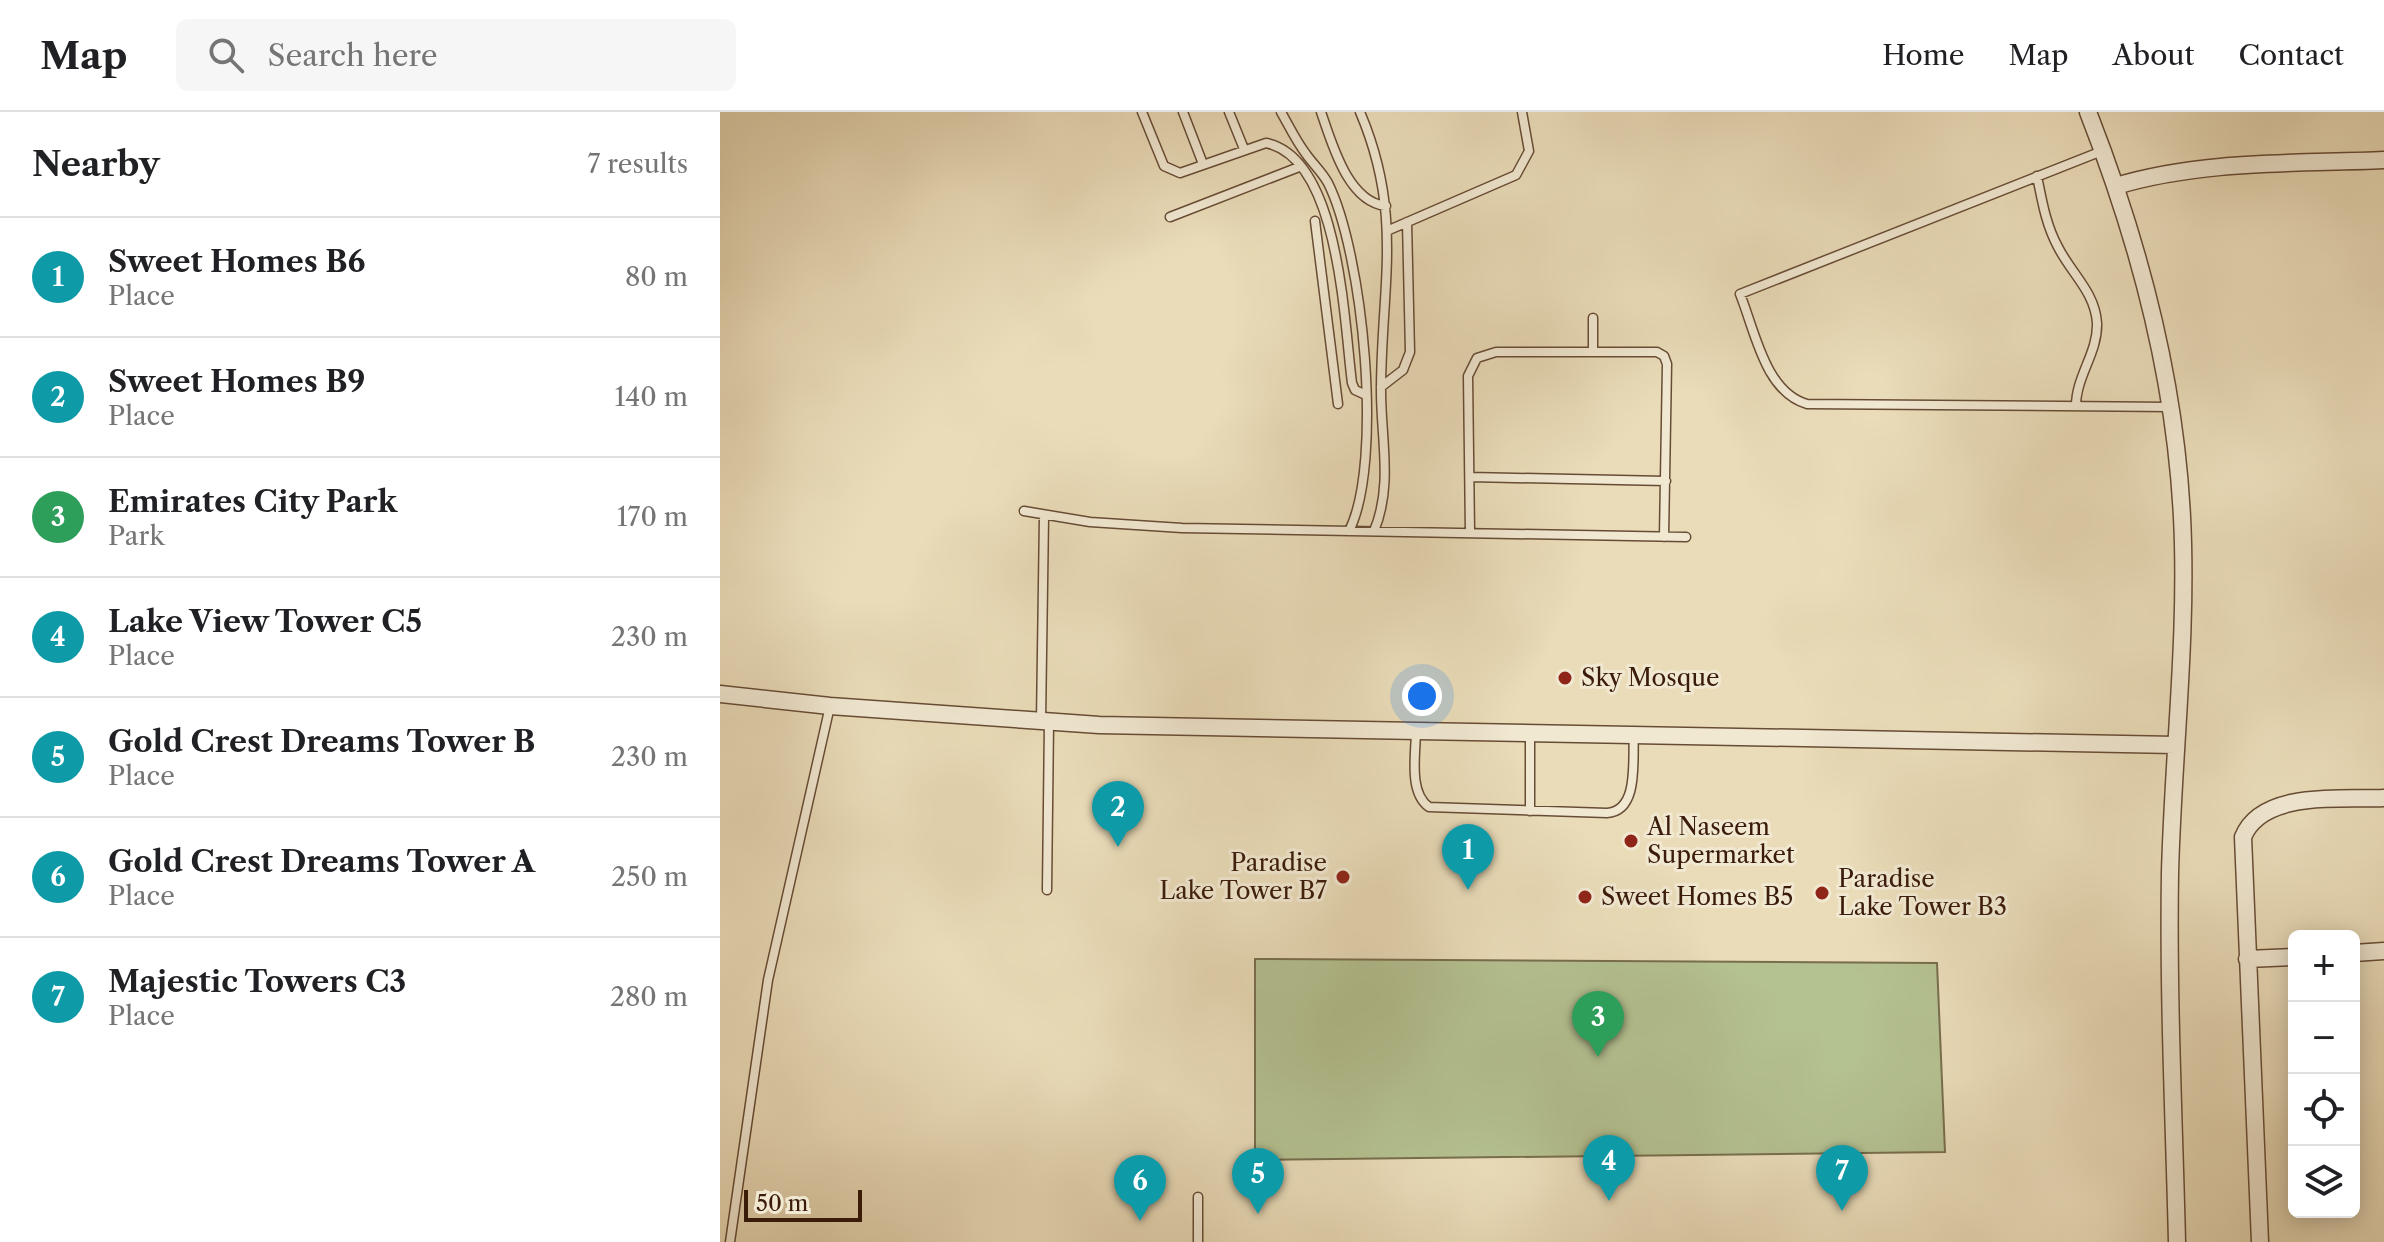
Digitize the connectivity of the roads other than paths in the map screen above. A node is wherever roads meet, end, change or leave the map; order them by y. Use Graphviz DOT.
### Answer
graph roads {
  1 [pos="1142,112"];
  2 [pos="1183,112"];
  3 [pos="1229,112"];
  4 [pos="1281,112"];
  5 [pos="1321,112"];
  6 [pos="1360,112"];
  7 [pos="1522,112"];
  8 [pos="2088,112"];
  9 [pos="1244,149"];
  10 [pos="2103,150"];
  11 [pos="2384,160"];
  12 [pos="1203,164"];
  13 [pos="1299,167"];
  14 [pos="2037,176"];
  15 [pos="2116,186"];
  16 [pos="1386,206"];
  17 [pos="1170,217"];
  18 [pos="1315,221"];
  19 [pos="1407,222"];
  20 [pos="1389,230"];
  21 [pos="1355,272"];
  22 [pos="1338,275"];
  23 [pos="1322,278"];
  24 [pos="1593,318"];
  25 [pos="1363,345"];
  26 [pos="1349,346"];
  27 [pos="1593,352"];
  28 [pos="1381,387"];
  29 [pos="1366,395"];
  30 [pos="1338,404"];
  31 [pos="2076,406"];
  32 [pos="2171,407"];
  33 [pos="1381,411"];
  34 [pos="1366,412"];
  35 [pos="1470,477"];
  36 [pos="1666,481"];
  37 [pos="1024,511"];
  38 [pos="1044,516"];
  39 [pos="1349,531"];
  40 [pos="1374,531"];
  41 [pos="1470,533"];
  42 [pos="1664,537"];
  43 [pos="1686,537"];
  44 [pos="720,694"];
  45 [pos="830,706"];
  46 [pos="1045,722"];
  47 [pos="1416,729"];
  48 [pos="1530,731"];
  49 [pos="1634,732"];
  50 [pos="2175,745"];
  51 [pos="2384,798"];
  52 [pos="1530,811"];
  53 [pos="1047,890"];
  54 [pos="2384,951"];
  55 [pos="2360,953"];
  56 [pos="2288,957"];
  57 [pos="2247,959"];
  58 [pos="1198,1197"];
  59 [pos="730,1242"];
  60 [pos="1198,1242"];
  61 [pos="2177,1242"];
  62 [pos="2260,1242"];
  1 -- 12 [label="lane"];
  2 -- 12 [label="lane"];
  3 -- 9 [label="lane"];
  4 -- 21 [label="lane"];
  5 -- 16 [label="lane"];
  6 -- 16 [label="lane"];
  7 -- 19 [label="lane"];
  8 -- 10 [label="street"];
  9 -- 12 [label="lane"];
  9 -- 13 [label="lane"];
  10 -- 14 [label="lane"];
  10 -- 15 [label="street"];
  11 -- 15 [label="street"];
  13 -- 17 [label="lane"];
  13 -- 22 [label="lane"];
  14 -- 31 [label="lane"];
  14 -- 31 [label="lane"];
  15 -- 32 [label="street"];
  16 -- 20 [label="lane"];
  18 -- 23 [label="lane"];
  19 -- 20 [label="lane"];
  19 -- 28 [label="lane"];
  20 -- 28 [label="lane"];
  21 -- 22 [label="lane"];
  21 -- 25 [label="lane"];
  22 -- 23 [label="lane"];
  22 -- 26 [label="lane"];
  23 -- 30 [label="lane"];
  24 -- 27 [label="lane"];
  25 -- 26 [label="lane"];
  25 -- 29 [label="lane"];
  26 -- 29 [label="lane"];
  27 -- 35 [label="lane"];
  27 -- 36 [label="lane"];
  28 -- 33 [label="lane"];
  29 -- 34 [label="lane"];
  31 -- 32 [label="lane"];
  32 -- 50 [label="street"];
  33 -- 34 [label="lane"];
  33 -- 40 [label="lane"];
  34 -- 39 [label="lane"];
  35 -- 36 [label="lane"];
  35 -- 41 [label="lane"];
  36 -- 42 [label="lane"];
  37 -- 38 [label="lane"];
  38 -- 39 [label="lane"];
  38 -- 46 [label="lane"];
  39 -- 40 [label="lane"];
  40 -- 41 [label="lane"];
  41 -- 42 [label="lane"];
  42 -- 43 [label="lane"];
  44 -- 45 [label="street"];
  45 -- 46 [label="street"];
  45 -- 59 [label="lane"];
  46 -- 47 [label="street"];
  46 -- 53 [label="lane"];
  47 -- 48 [label="street"];
  47 -- 52 [label="lane"];
  48 -- 49 [label="street"];
  48 -- 52 [label="lane"];
  49 -- 50 [label="street"];
  49 -- 52 [label="lane"];
  50 -- 61 [label="street"];
  51 -- 57 [label="street"];
  54 -- 55 [label="street"];
  56 -- 57 [label="street"];
  57 -- 62 [label="street"];
  58 -- 60 [label="lane"];
}
